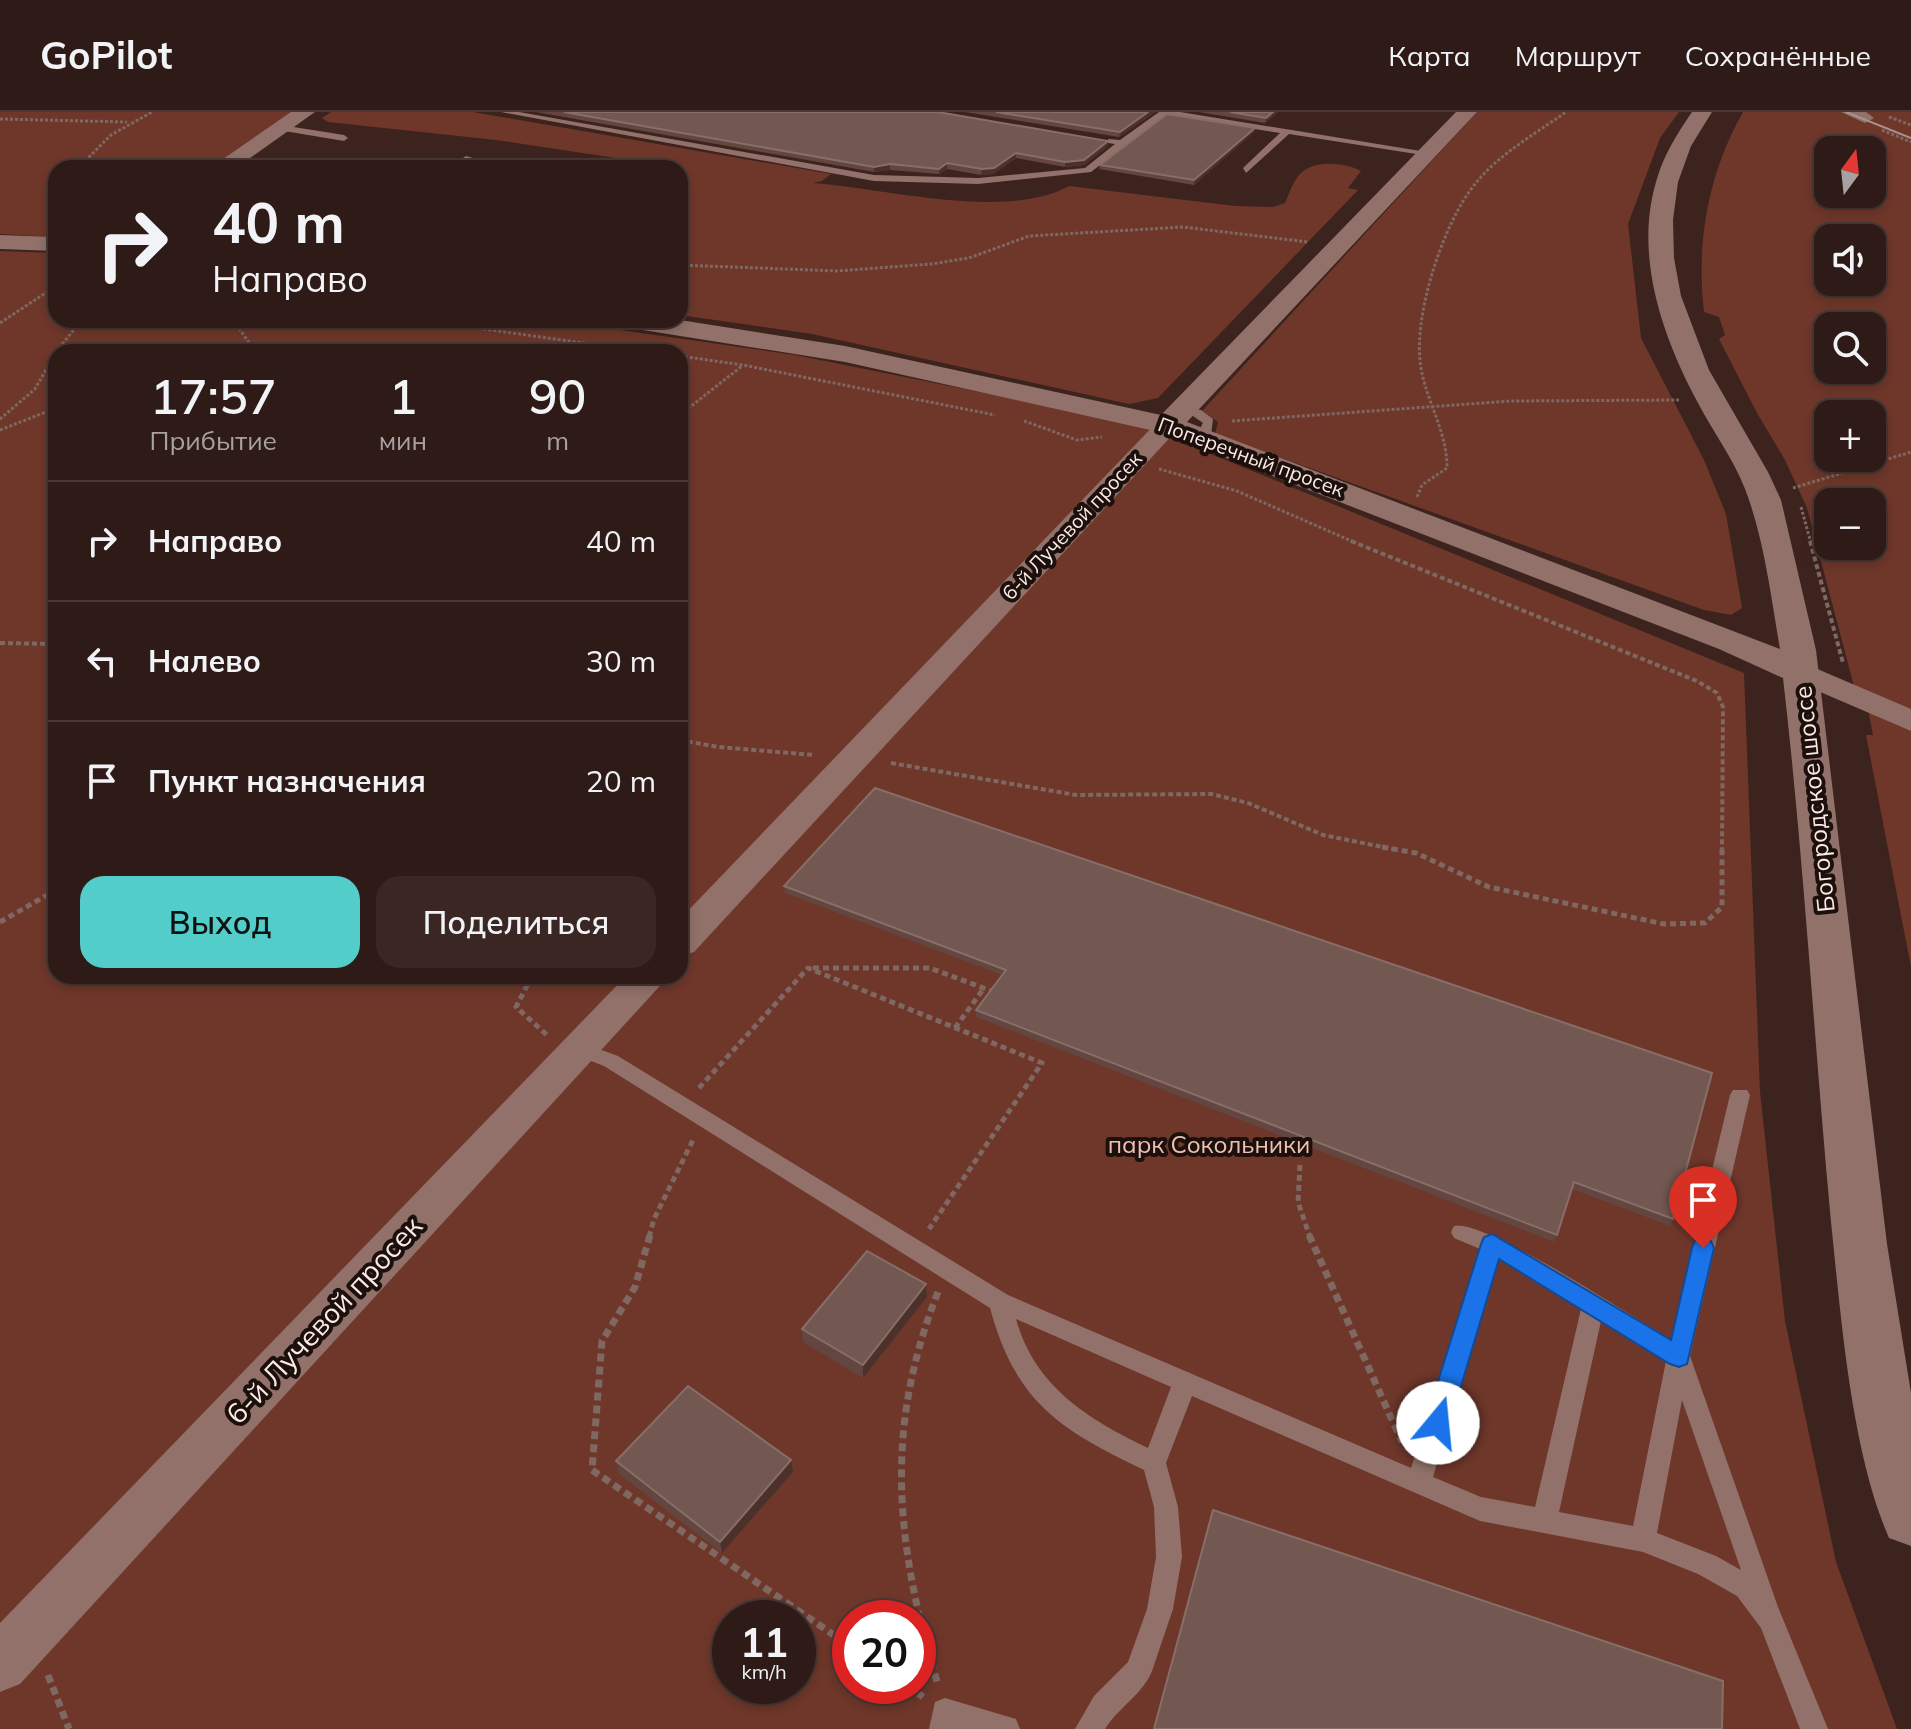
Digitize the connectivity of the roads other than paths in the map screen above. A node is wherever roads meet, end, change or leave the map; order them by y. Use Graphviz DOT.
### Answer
graph roads {
  1 [pos="305,112"];
  2 [pos="505,112"];
  3 [pos="1467,112"];
  4 [pos="1702,112"];
  5 [pos="281,128"];
  6 [pos="1287,131"];
  7 [pos="344,138"];
  8 [pos="1093,139"];
  9 [pos="1122,143"];
  10 [pos="1429,153"];
  11 [pos="469,158"];
  12 [pos="233,160"];
  13 [pos="466,160"];
  14 [pos="1246,170"];
  15 [pos="0,242"];
  16 [pos="48,244"];
  17 [pos="681,328"];
  18 [pos="1175,417"];
  19 [pos="1801,672"];
  20 [pos="1911,721"];
  21 [pos="688,934"];
  22 [pos="639,984"];
  23 [pos="566,1044"];
  24 [pos="1740,1095"];
  25 [pos="1462,1232"];
  26 [pos="1492,1244"];
  27 [pos="1000,1302"];
  28 [pos="1593,1305"];
  29 [pos="1679,1357"];
  30 [pos="1185,1382"];
  31 [pos="1154,1463"];
  32 [pos="1419,1483"];
  33 [pos="1911,1517"];
  34 [pos="1544,1522"];
  35 [pos="1643,1540"];
  36 [pos="1771,1619"];
  37 [pos="16,1648"];
  38 [pos="944,1720"];
  39 [pos="1006,1729"];
  40 [pos="1089,1729"];
  41 [pos="1814,1729"];
  1 -- 5 [label="street"];
  2 -- 9 [label="lane"];
  3 -- 10 [label="street, 6-й Лучевой просек"];
  4 -- 19 [label="street, Богородское шоссе"];
  5 -- 7 [label="lane"];
  5 -- 12 [label="street"];
  6 -- 9 [label="lane"];
  6 -- 10 [label="lane"];
  6 -- 14 [label="lane"];
  8 -- 9 [label="lane"];
  10 -- 18 [label="street, 6-й Лучевой просек"];
  11 -- 13 [label="lane"];
  15 -- 16 [label="street"];
  17 -- 18 [label="street, Поперечный просек"];
  18 -- 19 [label="street, Поперечный просек"];
  18 -- 21 [label="street, 6-й Лучевой просек"];
  19 -- 20 [label="street"];
  19 -- 33 [label="street, Богородское шоссе"];
  22 -- 23 [label="street, 6-й Лучевой просек"];
  23 -- 27 [label="lane"];
  23 -- 37 [label="street, 6-й Лучевой просек"];
  24 -- 29 [label="lane"];
  25 -- 26 [label="lane"];
  26 -- 28 [label="lane"];
  26 -- 32 [label="lane"];
  27 -- 30 [label="lane"];
  27 -- 31 [label="lane"];
  28 -- 29 [label="lane"];
  28 -- 34 [label="lane"];
  29 -- 35 [label="lane"];
  29 -- 36 [label="lane"];
  30 -- 31 [label="lane"];
  30 -- 32 [label="lane"];
  31 -- 40 [label="lane"];
  32 -- 34 [label="lane"];
  34 -- 35 [label="lane"];
  35 -- 36 [label="lane"];
  36 -- 41 [label="lane"];
  38 -- 39 [label="lane"];
}
